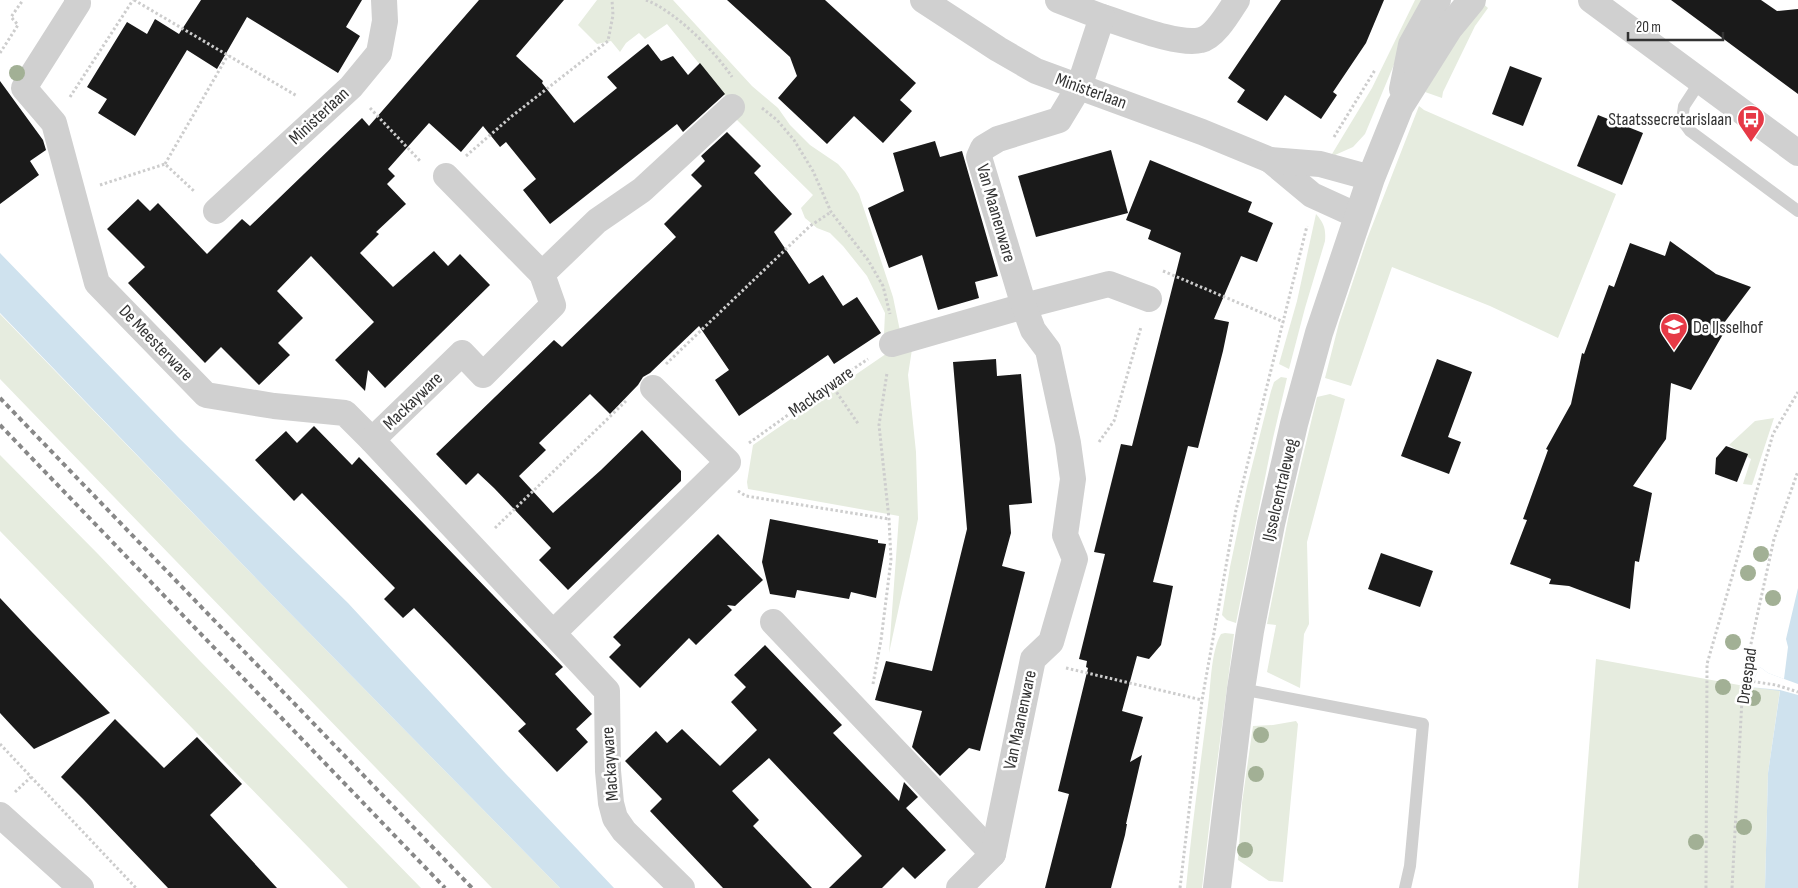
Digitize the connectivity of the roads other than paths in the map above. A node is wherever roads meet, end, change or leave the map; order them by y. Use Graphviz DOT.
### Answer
graph roads {
  1 [pos="77,0"];
  2 [pos="384,0"];
  3 [pos="923,0"];
  4 [pos="1058,0"];
  5 [pos="1237,0"];
  6 [pos="1437,0"];
  7 [pos="1472,0"];
  8 [pos="1591,0"];
  9 [pos="1102,17"];
  10 [pos="1701,80"];
  11 [pos="1079,87"];
  12 [pos="745,106"];
  13 [pos="1400,106"];
  14 [pos="1798,153"];
  15 [pos="1270,160"];
  16 [pos="446,176"];
  17 [pos="1371,178"];
  18 [pos="1798,211"];
  19 [pos="216,212"];
  20 [pos="1358,216"];
  21 [pos="542,274"];
  22 [pos="1149,299"];
  23 [pos="1024,306"];
  24 [pos="892,344"];
  25 [pos="650,384"];
  26 [pos="372,440"];
  27 [pos="773,622"];
  28 [pos="553,633"];
  29 [pos="1241,689"];
  30 [pos="0,815"];
  31 [pos="993,854"];
  32 [pos="81,888"];
  33 [pos="682,888"];
  34 [pos="959,888"];
  35 [pos="1217,888"];
  36 [pos="1405,888"];
  1 -- 26 [label="street, De Meesterware"];
  2 -- 19 [label="street, Ministerlaan"];
  3 -- 11 [label="street, Ministerlaan"];
  4 -- 9 [label="street"];
  5 -- 9 [label="street"];
  6 -- 13 [label="street, IJsselcentraleweg"];
  7 -- 13 [label="street, IJsselcentraleweg"];
  8 -- 10 [label="street"];
  9 -- 11 [label="street, Van Maanenware"];
  10 -- 14 [label="street"];
  10 -- 18 [label="lane"];
  11 -- 15 [label="street, Ministerlaan"];
  11 -- 23 [label="street, Van Maanenware"];
  12 -- 21 [label="street"];
  13 -- 17 [label="street, IJsselcentraleweg"];
  15 -- 17 [label="street, Ministerlaan"];
  15 -- 20 [label="street, Ministerlaan"];
  16 -- 21 [label="street, Mackayware"];
  17 -- 20 [label="street, IJsselcentraleweg"];
  20 -- 29 [label="street, IJsselcentraleweg"];
  21 -- 26 [label="street, Mackayware"];
  22 -- 23 [label="street"];
  23 -- 24 [label="street"];
  23 -- 31 [label="street, Van Maanenware"];
  25 -- 28 [label="street"];
  26 -- 28 [label="street, Mackayware"];
  27 -- 31 [label="street"];
  28 -- 33 [label="street, Mackayware"];
  29 -- 35 [label="street, IJsselcentraleweg"];
  29 -- 36 [label="lane"];
  30 -- 32 [label="street"];
  31 -- 34 [label="street"];
}
